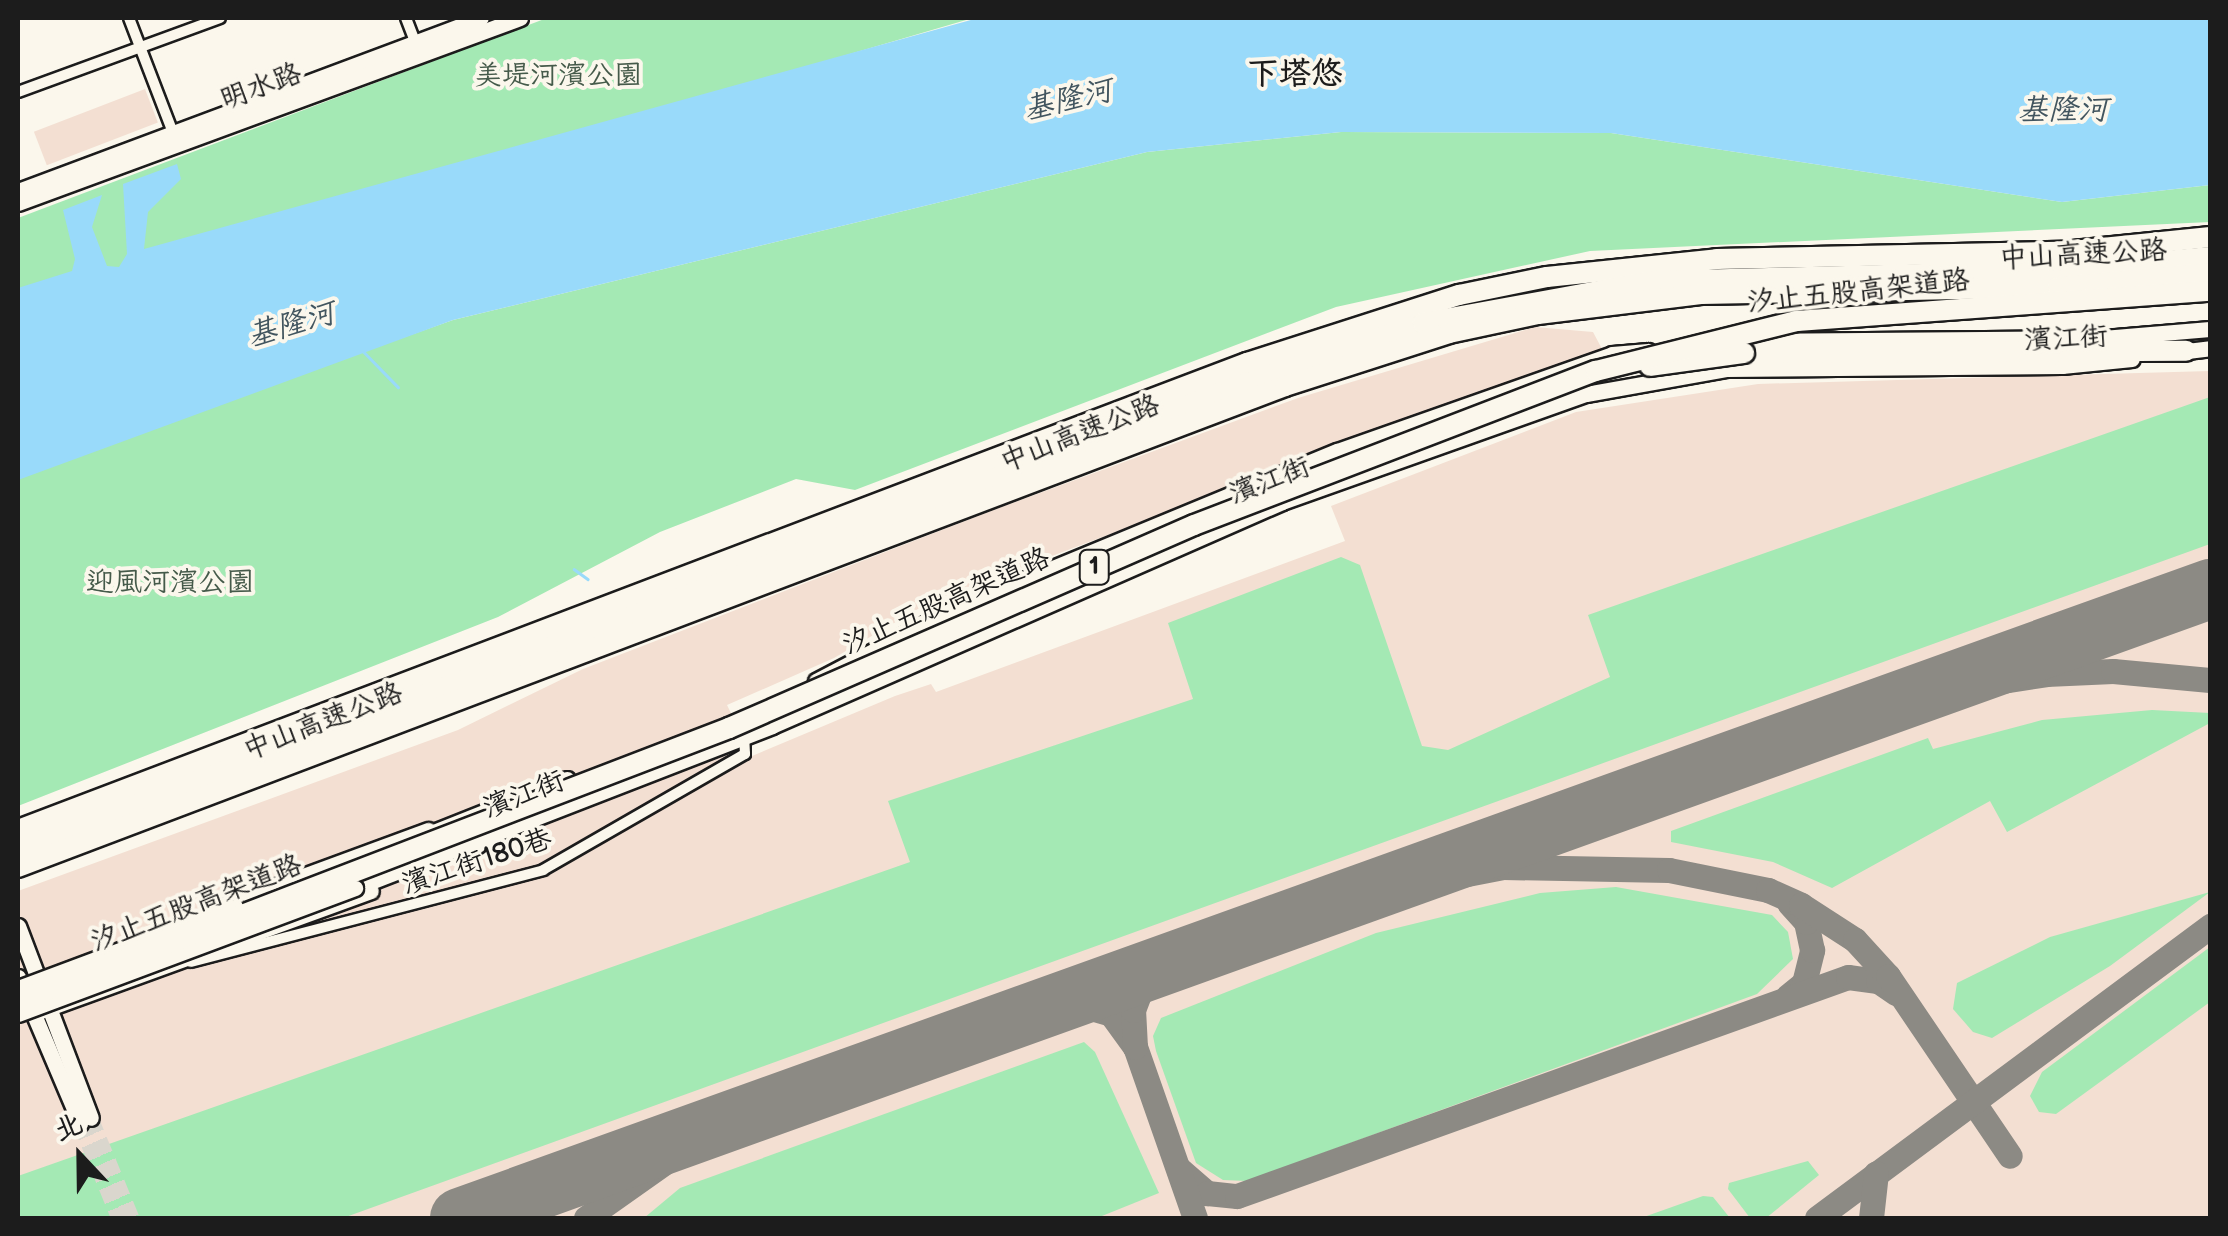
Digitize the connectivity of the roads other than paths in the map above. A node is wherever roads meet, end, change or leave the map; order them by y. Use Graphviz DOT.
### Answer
graph roads {
  1 [pos="129,18"];
  2 [pos="220,18"];
  3 [pos="406,18"];
  4 [pos="482,18"];
  5 [pos="520,18"];
  6 [pos="415,42"];
  7 [pos="142,46"];
  8 [pos="18,92"];
  9 [pos="241,122"];
  10 [pos="175,138"];
  11 [pos="18,191"];
  12 [pos="19,208"];
  13 [pos="2210,237"];
  14 [pos="2210,257"];
  15 [pos="2210,273"];
  16 [pos="2210,291"];
  17 [pos="2210,329"];
  18 [pos="1724,343"];
  19 [pos="2210,348"];
  20 [pos="2186,351"];
  21 [pos="1726,369"];
  22 [pos="1551,391"];
  23 [pos="904,632"];
  24 [pos="917,664"];
  25 [pos="744,738"];
  26 [pos="446,825"];
  27 [pos="18,830"];
  28 [pos="18,849"];
  29 [pos="18,867"];
  30 [pos="398,870"];
  31 [pos="18,926"];
  32 [pos="185,963"];
  33 [pos="38,978"];
  34 [pos="20,998"];
  35 [pos="49,1008"];
  1 -- 7 [label="street"];
  2 -- 7 [label="street"];
  3 -- 6 [label="street"];
  4 -- 6 [label="main road, 明水路"];
  5 -- 9 [label="main road, 明水路"];
  6 -- 10 [label="main road, 明水路"];
  7 -- 8 [label="street"];
  7 -- 10 [label="street"];
  9 -- 10 [label="main road, 明水路"];
  9 -- 12 [label="main road"];
  10 -- 11 [label="main road, 明水路"];
  10 -- 12 [label="main road, 明水路"];
  13 -- 27 [label="highway, 汐止五股高架道路, bridge"];
  14 -- 28 [label="highway, 中山高速公路, bridge"];
  15 -- 29 [label="highway, 中山高速公路, bridge"];
  16 -- 22 [label="highway, 汐止五股高架道路 / 1, bridge"];
  17 -- 18 [label="main road, 濱江街"];
  18 -- 21 [label="main road"];
  18 -- 23 [label="main road, 濱江街"];
  19 -- 20 [label="main road, 濱江街"];
  20 -- 21 [label="main road, 濱江街"];
  20 -- 22 [label="highway, bridge"];
  21 -- 24 [label="main road, 濱江街"];
  22 -- 34 [label="highway, 汐止五股高架道路 / 1, bridge"];
  23 -- 24 [label="main road"];
  23 -- 26 [label="main road, 濱江街"];
  24 -- 25 [label="main road, 濱江街"];
  25 -- 30 [label="main road, 濱江街"];
  25 -- 32 [label="street, 濱江街180巷"];
  26 -- 33 [label="main road, 濱江街"];
  26 -- 34 [label="main road, 濱江街, bridge"];
  30 -- 32 [label="main road, 濱江街"];
  30 -- 34 [label="main road, 濱江街, bridge"];
  31 -- 33 [label="main road"];
  32 -- 35 [label="main road, 濱江街"];
  33 -- 34 [label="main road, 濱江街"];
  33 -- 35 [label="main road"];
  34 -- 35 [label="main road, 濱江街"];
  34 -- 35 [label="main road"];
}
